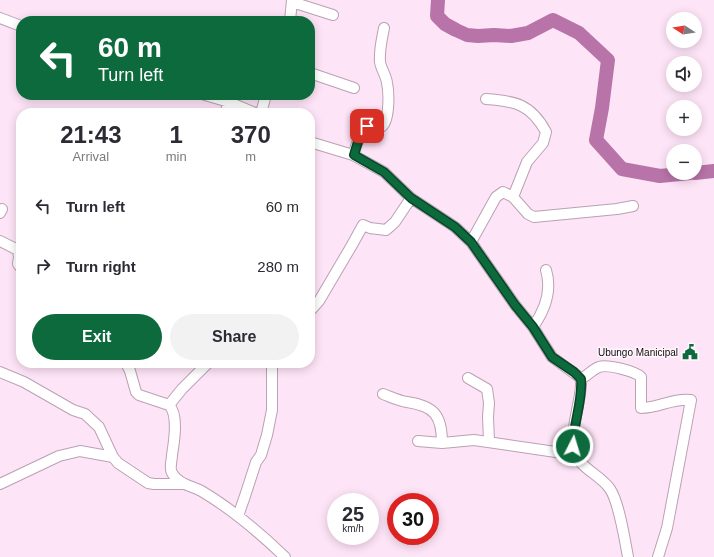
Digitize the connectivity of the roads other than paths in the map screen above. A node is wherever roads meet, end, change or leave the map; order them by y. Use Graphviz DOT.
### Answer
graph roads {
  1 [pos="292,1"];
  2 [pos="333,15"];
  3 [pos="290,16"];
  4 [pos="0,18"];
  5 [pos="16,24"];
  6 [pos="384,28"];
  7 [pos="315,75"];
  8 [pos="354,88"];
  9 [pos="486,99"];
  10 [pos="221,100"];
  11 [pos="228,102"];
  12 [pos="226,108"];
  13 [pos="242,108"];
  14 [pos="315,143"];
  15 [pos="354,155"];
  16 [pos="513,197"];
  17 [pos="411,198"];
  18 [pos="633,206"];
  19 [pos="0,240"];
  20 [pos="471,242"];
  21 [pos="16,249"];
  22 [pos="546,270"];
  23 [pos="315,305"];
  24 [pos="533,327"];
  25 [pos="128,368"];
  26 [pos="203,368"];
  27 [pos="272,368"];
  28 [pos="0,372"];
  29 [pos="468,378"];
  30 [pos="581,379"];
  31 [pos="383,394"];
  32 [pos="169,405"];
  33 [pos="418,441"];
  34 [pos="489,441"];
  35 [pos="442,443"];
  36 [pos="576,455"];
  37 [pos="113,457"];
  38 [pos="0,484"];
  39 [pos="184,484"];
  40 [pos="238,516"];
  41 [pos="284,557"];
  42 [pos="628,557"];
  43 [pos="658,557"];
  1 -- 2 [label="street"];
  1 -- 3 [label="street"];
  4 -- 5 [label="street"];
  6 -- 15 [label="street"];
  7 -- 8 [label="street"];
  9 -- 16 [label="street"];
  10 -- 11 [label="street"];
  11 -- 12 [label="street"];
  11 -- 13 [label="street"];
  14 -- 15 [label="street"];
  15 -- 17 [label="street"];
  16 -- 18 [label="street"];
  16 -- 20 [label="street"];
  17 -- 20 [label="street"];
  17 -- 23 [label="street"];
  19 -- 21 [label="street"];
  20 -- 24 [label="street"];
  22 -- 24 [label="street"];
  24 -- 30 [label="street"];
  25 -- 32 [label="street"];
  26 -- 32 [label="street"];
  27 -- 40 [label="street"];
  28 -- 37 [label="street"];
  29 -- 34 [label="street"];
  30 -- 36 [label="street"];
  30 -- 43 [label="street"];
  31 -- 35 [label="street"];
  32 -- 39 [label="street"];
  33 -- 35 [label="street"];
  34 -- 35 [label="street"];
  34 -- 36 [label="street"];
  36 -- 42 [label="street"];
  37 -- 38 [label="street"];
  37 -- 39 [label="street"];
  39 -- 40 [label="street"];
  40 -- 41 [label="street"];
}
